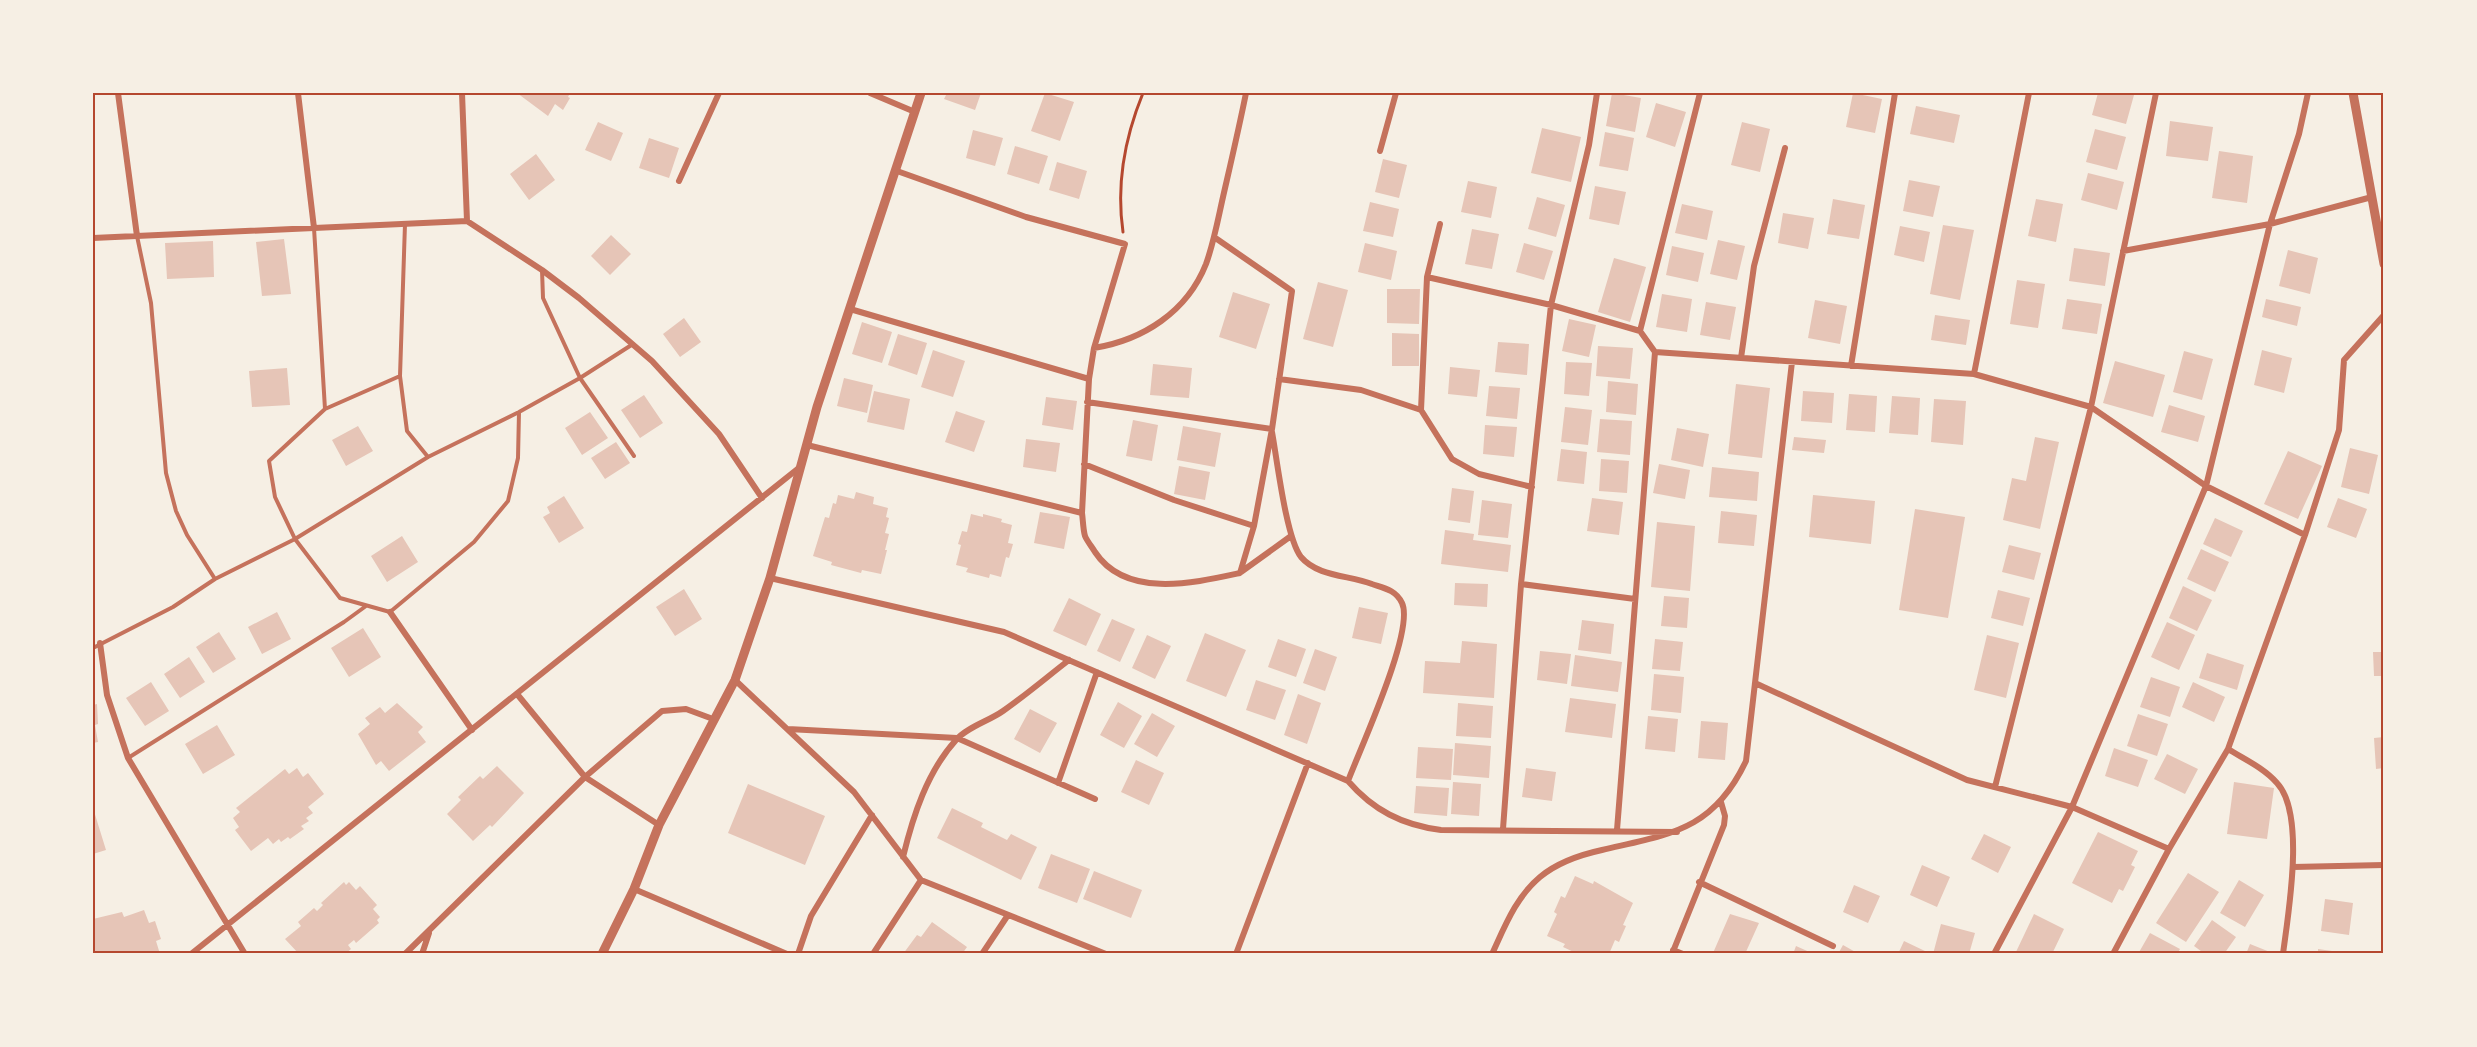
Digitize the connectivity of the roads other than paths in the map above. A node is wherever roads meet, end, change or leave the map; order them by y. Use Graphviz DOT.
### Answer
graph roads {
  1 [pos="118,93"];
  2 [pos="298,93"];
  3 [pos="462,93"];
  4 [pos="718,93"];
  5 [pos="870,93"];
  6 [pos="921,93"];
  7 [pos="1246,93"];
  8 [pos="1396,93"];
  9 [pos="1597,93"];
  10 [pos="1700,93"];
  11 [pos="1895,93"];
  12 [pos="2029,93"];
  13 [pos="2156,93"];
  14 [pos="2308,93"];
  15 [pos="2353,93"];
  16 [pos="915,112"];
  17 [pos="1785,148"];
  18 [pos="1380,151"];
  19 [pos="897,171"];
  20 [pos="679,181"];
  21 [pos="2372,197"];
  22 [pos="467,220"];
  23 [pos="405,224"];
  24 [pos="1440,224"];
  25 [pos="2270,224"];
  26 [pos="314,228"];
  27 [pos="137,236"];
  28 [pos="1214,237"];
  29 [pos="93,238"];
  30 [pos="2123,251"];
  31 [pos="2384,264"];
  32 [pos="542,270"];
  33 [pos="1426,277"];
  34 [pos="1551,305"];
  35 [pos="850,309"];
  36 [pos="2384,315"];
  37 [pos="1640,331"];
  38 [pos="634,344"];
  39 [pos="1094,348"];
  40 [pos="1655,352"];
  41 [pos="1742,358"];
  42 [pos="1792,362"];
  43 [pos="1851,366"];
  44 [pos="1974,374"];
  45 [pos="400,376"];
  46 [pos="580,378"];
  47 [pos="1089,379"];
  48 [pos="1279,379"];
  49 [pos="1087,402"];
  50 [pos="2091,407"];
  51 [pos="325,409"];
  52 [pos="1421,410"];
  53 [pos="519,412"];
  54 [pos="1272,429"];
  55 [pos="807,445"];
  56 [pos="634,456"];
  57 [pos="428,457"];
  58 [pos="1084,464"];
  59 [pos="801,467"];
  60 [pos="2206,486"];
  61 [pos="1532,487"];
  62 [pos="762,498"];
  63 [pos="1082,513"];
  64 [pos="1254,526"];
  65 [pos="2305,535"];
  66 [pos="1291,536"];
  67 [pos="295,539"];
  68 [pos="1240,573"];
  69 [pos="770,578"];
  70 [pos="215,579"];
  71 [pos="1521,584"];
  72 [pos="1635,599"];
  73 [pos="366,606"];
  74 [pos="390,612"];
  75 [pos="100,643"];
  76 [pos="93,648"];
  77 [pos="1069,660"];
  78 [pos="1097,672"];
  79 [pos="735,680"];
  80 [pos="1755,683"];
  81 [pos="517,693"];
  82 [pos="713,719"];
  83 [pos="788,729"];
  84 [pos="472,730"];
  85 [pos="957,738"];
  86 [pos="2228,749"];
  87 [pos="128,758"];
  88 [pos="1308,763"];
  89 [pos="585,777"];
  90 [pos="1348,781"];
  91 [pos="1058,783"];
  92 [pos="1995,787"];
  93 [pos="1095,799"];
  94 [pos="1721,802"];
  95 [pos="2072,807"];
  96 [pos="872,815"];
  97 [pos="659,825"];
  98 [pos="1503,829"];
  99 [pos="1617,831"];
  100 [pos="1677,832"];
  101 [pos="2169,849"];
  102 [pos="903,857"];
  103 [pos="2384,865"];
  104 [pos="2293,867"];
  105 [pos="921,880"];
  106 [pos="1699,882"];
  107 [pos="634,889"];
  108 [pos="1008,915"];
  109 [pos="227,925"];
  110 [pos="430,930"];
  111 [pos="1833,946"];
  112 [pos="1673,952"];
  113 [pos="191,954"];
  114 [pos="245,954"];
  115 [pos="405,954"];
  116 [pos="422,954"];
  117 [pos="602,954"];
  118 [pos="787,954"];
  119 [pos="798,954"];
  120 [pos="873,954"];
  121 [pos="982,954"];
  122 [pos="1107,954"];
  123 [pos="1236,954"];
  124 [pos="1492,954"];
  125 [pos="1683,954"];
  126 [pos="1994,954"];
  127 [pos="2113,954"];
  128 [pos="2283,954"];
  1 -- 27 [label="street"];
  2 -- 26 [label="street"];
  3 -- 22 [label="street"];
  4 -- 20 [label="street"];
  5 -- 16 [label="street"];
  6 -- 16 [label="street"];
  7 -- 28 [label="street"];
  8 -- 18 [label="street"];
  9 -- 34 [label="street"];
  10 -- 37 [label="street"];
  11 -- 43 [label="street"];
  12 -- 44 [label="street"];
  13 -- 30 [label="street"];
  14 -- 25 [label="street"];
  15 -- 21 [label="street"];
  16 -- 19 [label="street"];
  17 -- 41 [label="street"];
  19 -- 35 [label="street"];
  19 -- 39 [label="street"];
  21 -- 25 [label="street"];
  21 -- 31 [label="street"];
  22 -- 23 [label="street"];
  22 -- 32 [label="street"];
  23 -- 26 [label="street"];
  23 -- 45 [label="lane"];
  24 -- 33 [label="street"];
  25 -- 30 [label="street"];
  25 -- 60 [label="street"];
  26 -- 27 [label="street"];
  26 -- 51 [label="lane"];
  27 -- 29 [label="street"];
  27 -- 70 [label="lane"];
  28 -- 39 [label="street"];
  28 -- 48 [label="street"];
  30 -- 50 [label="street"];
  32 -- 38 [label="street"];
  32 -- 46 [label="lane"];
  33 -- 34 [label="street"];
  33 -- 52 [label="street"];
  34 -- 37 [label="street"];
  34 -- 61 [label="street"];
  35 -- 47 [label="street"];
  35 -- 55 [label="street"];
  36 -- 65 [label="street"];
  37 -- 40 [label="street"];
  38 -- 46 [label="lane"];
  38 -- 62 [label="street"];
  39 -- 47 [label="street"];
  40 -- 41 [label="street"];
  40 -- 72 [label="street"];
  41 -- 42 [label="street"];
  42 -- 43 [label="street"];
  42 -- 80 [label="street"];
  43 -- 44 [label="street"];
  44 -- 50 [label="street"];
  45 -- 51 [label="lane"];
  45 -- 57 [label="lane"];
  46 -- 53 [label="lane"];
  46 -- 56 [label="lane"];
  47 -- 49 [label="street"];
  48 -- 52 [label="street"];
  48 -- 54 [label="street"];
  49 -- 54 [label="street"];
  49 -- 58 [label="street"];
  50 -- 60 [label="street"];
  50 -- 92 [label="street"];
  51 -- 67 [label="lane"];
  52 -- 61 [label="street"];
  53 -- 57 [label="lane"];
  53 -- 74 [label="lane"];
  54 -- 64 [label="street"];
  54 -- 66 [label="street"];
  55 -- 59 [label="street"];
  55 -- 63 [label="street"];
  57 -- 67 [label="lane"];
  58 -- 63 [label="street"];
  58 -- 64 [label="street"];
  59 -- 62 [label="street"];
  59 -- 69 [label="street"];
  60 -- 65 [label="street"];
  60 -- 95 [label="street"];
  61 -- 71 [label="street"];
  62 -- 81 [label="street"];
  63 -- 68 [label="street"];
  64 -- 68 [label="street"];
  65 -- 86 [label="street"];
  66 -- 68 [label="street"];
  66 -- 90 [label="street"];
  67 -- 70 [label="lane"];
  67 -- 73 [label="lane"];
  69 -- 77 [label="street"];
  69 -- 79 [label="street"];
  70 -- 75 [label="lane"];
  71 -- 72 [label="street"];
  71 -- 98 [label="street"];
  72 -- 99 [label="street"];
  73 -- 74 [label="lane"];
  73 -- 87 [label="lane"];
  74 -- 84 [label="street"];
  75 -- 76 [label="lane"];
  75 -- 87 [label="street"];
  77 -- 78 [label="street"];
  77 -- 85 [label="street"];
  78 -- 88 [label="street"];
  78 -- 91 [label="street"];
  79 -- 82 [label="street"];
  79 -- 83 [label="street"];
  80 -- 92 [label="street"];
  80 -- 94 [label="street"];
  81 -- 84 [label="street"];
  81 -- 89 [label="street"];
  82 -- 89 [label="street"];
  82 -- 97 [label="street"];
  83 -- 85 [label="street"];
  83 -- 96 [label="street"];
  84 -- 109 [label="street"];
  85 -- 91 [label="street"];
  85 -- 102 [label="street"];
  86 -- 101 [label="street"];
  86 -- 104 [label="street"];
  87 -- 109 [label="street"];
  88 -- 90 [label="street"];
  88 -- 123 [label="street"];
  89 -- 97 [label="street"];
  89 -- 110 [label="street"];
  90 -- 98 [label="street"];
  91 -- 93 [label="street"];
  92 -- 95 [label="street"];
  94 -- 100 [label="street"];
  94 -- 106 [label="street"];
  95 -- 101 [label="street"];
  95 -- 126 [label="street"];
  96 -- 102 [label="street"];
  96 -- 119 [label="street"];
  97 -- 107 [label="street"];
  98 -- 99 [label="street"];
  99 -- 100 [label="street"];
  100 -- 124 [label="street"];
  101 -- 127 [label="street"];
  102 -- 105 [label="street"];
  103 -- 104 [label="street"];
  104 -- 128 [label="street"];
  105 -- 108 [label="street"];
  105 -- 120 [label="street"];
  106 -- 111 [label="street"];
  106 -- 112 [label="street"];
  107 -- 117 [label="street"];
  107 -- 118 [label="street"];
  108 -- 121 [label="street"];
  108 -- 122 [label="street"];
  109 -- 113 [label="street"];
  109 -- 114 [label="street"];
  110 -- 115 [label="street"];
  110 -- 116 [label="street"];
  112 -- 125 [label="street"];
}
